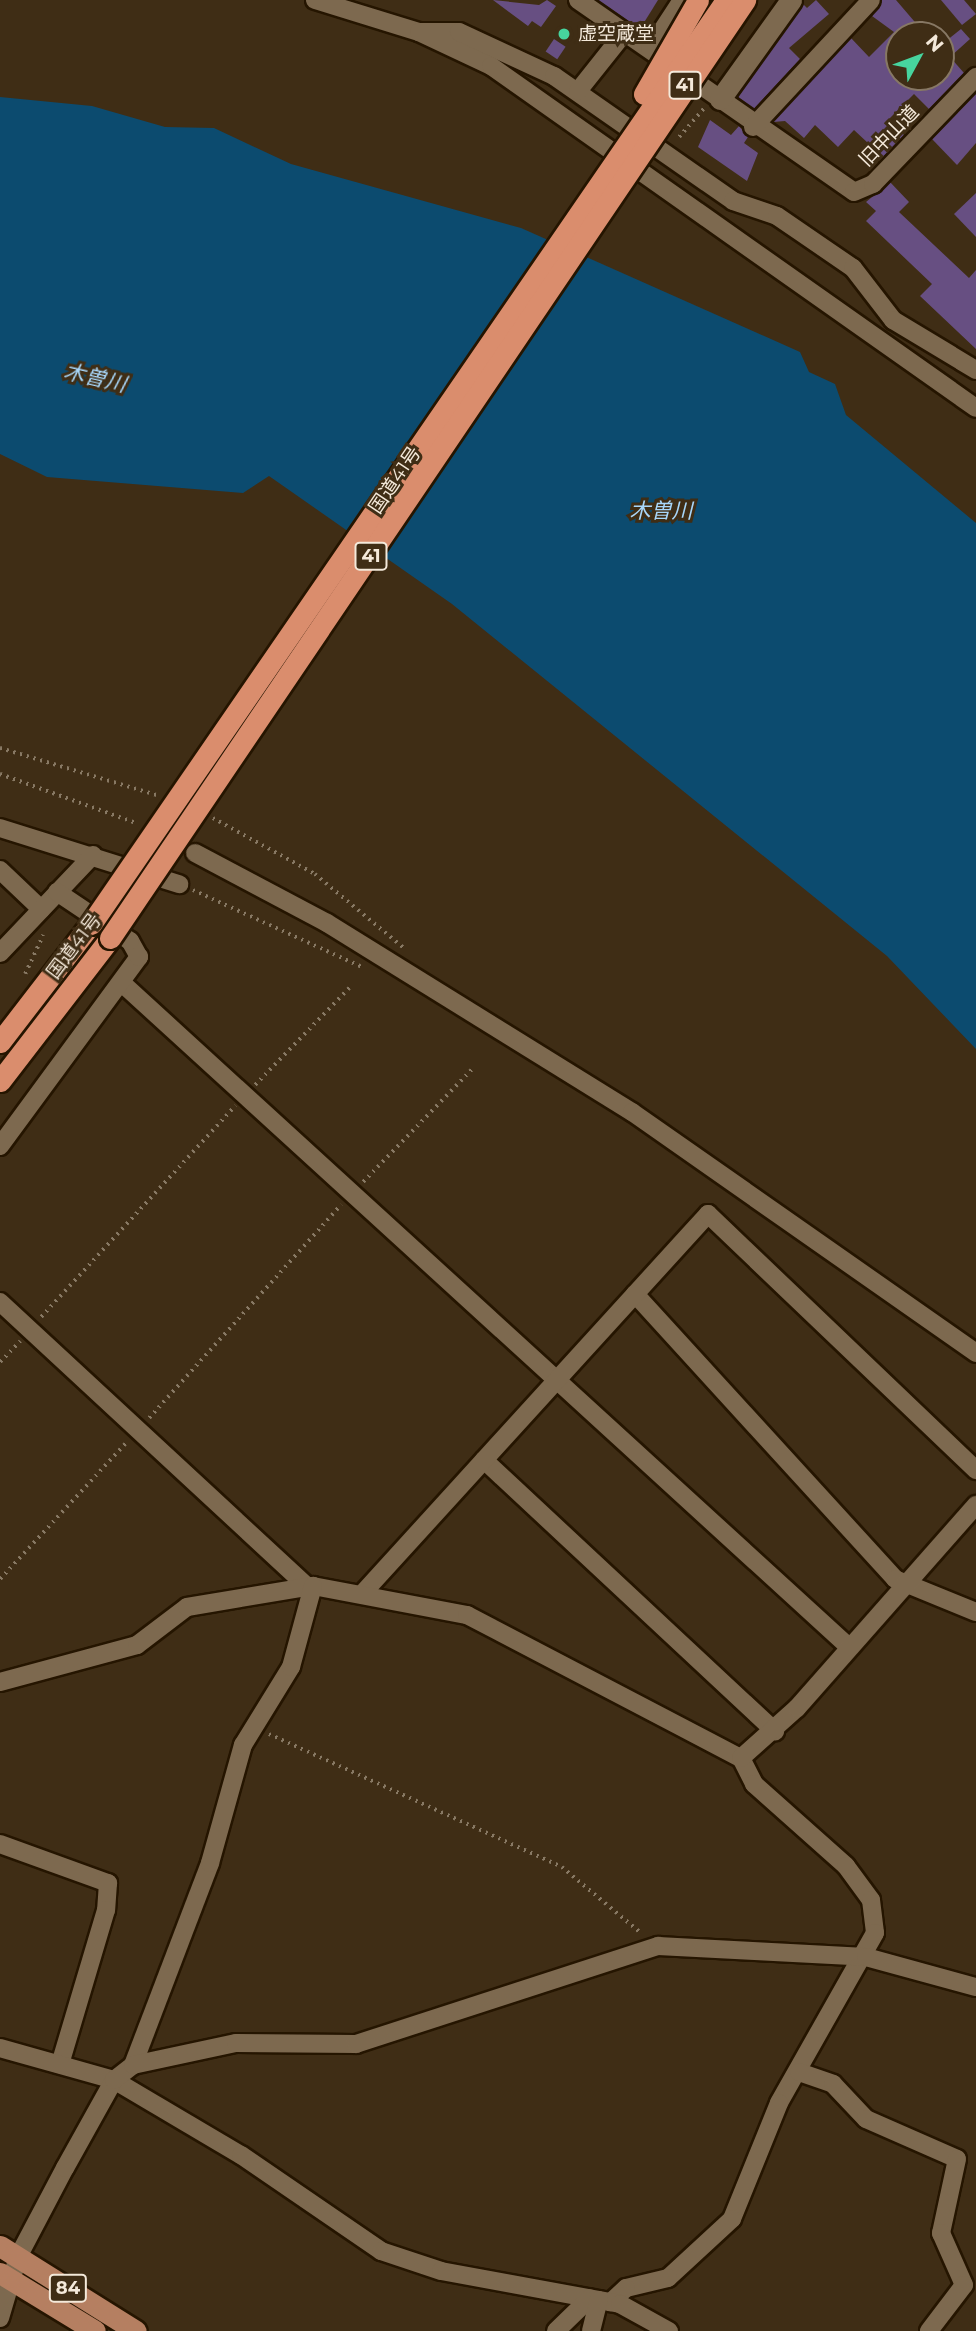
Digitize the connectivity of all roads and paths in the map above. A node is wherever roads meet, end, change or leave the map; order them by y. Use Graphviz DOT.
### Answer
graph roads {
  1 [pos="315,0"];
  2 [pos="578,0"];
  3 [pos="682,0"];
  4 [pos="698,0"];
  5 [pos="726,0"];
  6 [pos="745,0"];
  7 [pos="759,0"];
  8 [pos="791,0"];
  9 [pos="871,0"];
  10 [pos="419,32"];
  11 [pos="625,32"];
  12 [pos="650,49"];
  13 [pos="976,77"];
  14 [pos="578,92"];
  15 [pos="717,98"];
  16 [pos="753,127"];
  17 [pos="679,137"];
  18 [pos="632,173"];
  19 [pos="590,190"];
  20 [pos="976,370"];
  21 [pos="976,408"];
  22 [pos="0,748"];
  23 [pos="0,774"];
  24 [pos="168,799"];
  25 [pos="204,815"];
  26 [pos="136,823"];
  27 [pos="0,828"];
  28 [pos="195,853"];
  29 [pos="93,855"];
  30 [pos="0,870"];
  31 [pos="179,884"];
  32 [pos="57,892"];
  33 [pos="41,909"];
  34 [pos="0,953"];
  35 [pos="412,955"];
  36 [pos="379,974"];
  37 [pos="50,977"];
  38 [pos="122,984"];
  39 [pos="351,986"];
  40 [pos="0,1022"];
  41 [pos="0,1042"];
  42 [pos="472,1069"];
  43 [pos="0,1081"];
  44 [pos="246,1094"];
  45 [pos="0,1146"];
  46 [pos="352,1193"];
  47 [pos="635,1294"];
  48 [pos="0,1302"];
  49 [pos="30,1329"];
  50 [pos="976,1353"];
  51 [pos="0,1362"];
  52 [pos="557,1380"];
  53 [pos="138,1430"];
  54 [pos="484,1460"];
  55 [pos="976,1470"];
  56 [pos="976,1505"];
  57 [pos="0,1579"];
  58 [pos="908,1581"];
  59 [pos="311,1587"];
  60 [pos="362,1594"];
  61 [pos="976,1612"];
  62 [pos="847,1645"];
  63 [pos="0,1682"];
  64 [pos="254,1727"];
  65 [pos="775,1731"];
  66 [pos="741,1758"];
  67 [pos="0,1844"];
  68 [pos="658,1946"];
  69 [pos="866,1957"];
  70 [pos="976,1987"];
  71 [pos="0,2048"];
  72 [pos="60,2064"];
  73 [pos="133,2064"];
  74 [pos="799,2072"];
  75 [pos="114,2080"];
  76 [pos="9,2252"];
  77 [pos="7,2277"];
  78 [pos="600,2300"];
  79 [pos="0,2318"];
  80 [pos="94,2331"];
  81 [pos="135,2331"];
  82 [pos="556,2331"];
  83 [pos="590,2331"];
  84 [pos="668,2331"];
  85 [pos="929,2331"];
  1 -- 10 [label="street"];
  2 -- 11 [label="street, 旧中山道"];
  3 -- 12 [label="street"];
  4 -- 19 [label="highway, bridge"];
  5 -- 19 [label="highway, 国道41号 / 41, bridge"];
  6 -- 18 [label="highway, 国道41号 / 41, bridge"];
  7 -- 18 [label="highway, bridge"];
  8 -- 15 [label="street"];
  9 -- 16 [label="street"];
  10 -- 14 [label="street"];
  10 -- 21 [label="street"];
  11 -- 12 [label="street, 旧中山道"];
  11 -- 14 [label="street"];
  12 -- 15 [label="street, 旧中山道"];
  13 -- 16 [label="street, 旧中山道"];
  14 -- 20 [label="street"];
  15 -- 16 [label="street, 旧中山道"];
  15 -- 17 [label="path"];
  18 -- 43 [label="highway, 国道41号 / 41, bridge"];
  19 -- 37 [label="highway, 国道41号 / 41, bridge"];
  22 -- 24 [label="path"];
  23 -- 26 [label="path"];
  25 -- 35 [label="path"];
  27 -- 29 [label="street"];
  28 -- 50 [label="street"];
  29 -- 31 [label="street"];
  29 -- 32 [label="street"];
  30 -- 33 [label="street"];
  31 -- 36 [label="path"];
  32 -- 33 [label="street"];
  32 -- 38 [label="street"];
  33 -- 34 [label="street"];
  37 -- 40 [label="highway"];
  37 -- 41 [label="highway, 国道41号 / 41"];
  38 -- 44 [label="street"];
  38 -- 45 [label="street"];
  39 -- 44 [label="path"];
  42 -- 46 [label="path"];
  44 -- 46 [label="street"];
  44 -- 49 [label="path"];
  46 -- 52 [label="street"];
  46 -- 53 [label="path"];
  47 -- 52 [label="street"];
  47 -- 55 [label="street"];
  47 -- 58 [label="street"];
  48 -- 49 [label="street"];
  49 -- 51 [label="path"];
  49 -- 53 [label="street"];
  52 -- 54 [label="street"];
  52 -- 62 [label="street"];
  53 -- 57 [label="path"];
  53 -- 59 [label="street"];
  54 -- 60 [label="street"];
  54 -- 65 [label="street"];
  56 -- 58 [label="street"];
  58 -- 61 [label="street"];
  58 -- 62 [label="street"];
  59 -- 60 [label="street"];
  59 -- 63 [label="street"];
  59 -- 64 [label="street"];
  60 -- 66 [label="street"];
  62 -- 65 [label="street"];
  64 -- 68 [label="path"];
  64 -- 73 [label="street"];
  65 -- 66 [label="street"];
  66 -- 69 [label="street"];
  67 -- 72 [label="street"];
  68 -- 69 [label="street"];
  68 -- 73 [label="street"];
  69 -- 70 [label="street"];
  69 -- 74 [label="street"];
  71 -- 72 [label="street"];
  72 -- 75 [label="street"];
  73 -- 75 [label="street"];
  74 -- 78 [label="street"];
  74 -- 85 [label="street"];
  75 -- 76 [label="street"];
  75 -- 78 [label="street"];
  76 -- 77 [label="street"];
  76 -- 81 [label="main road, 84"];
  77 -- 79 [label="street"];
  77 -- 80 [label="main road, 84"];
  78 -- 82 [label="street"];
  78 -- 83 [label="street"];
  78 -- 84 [label="street"];
}
